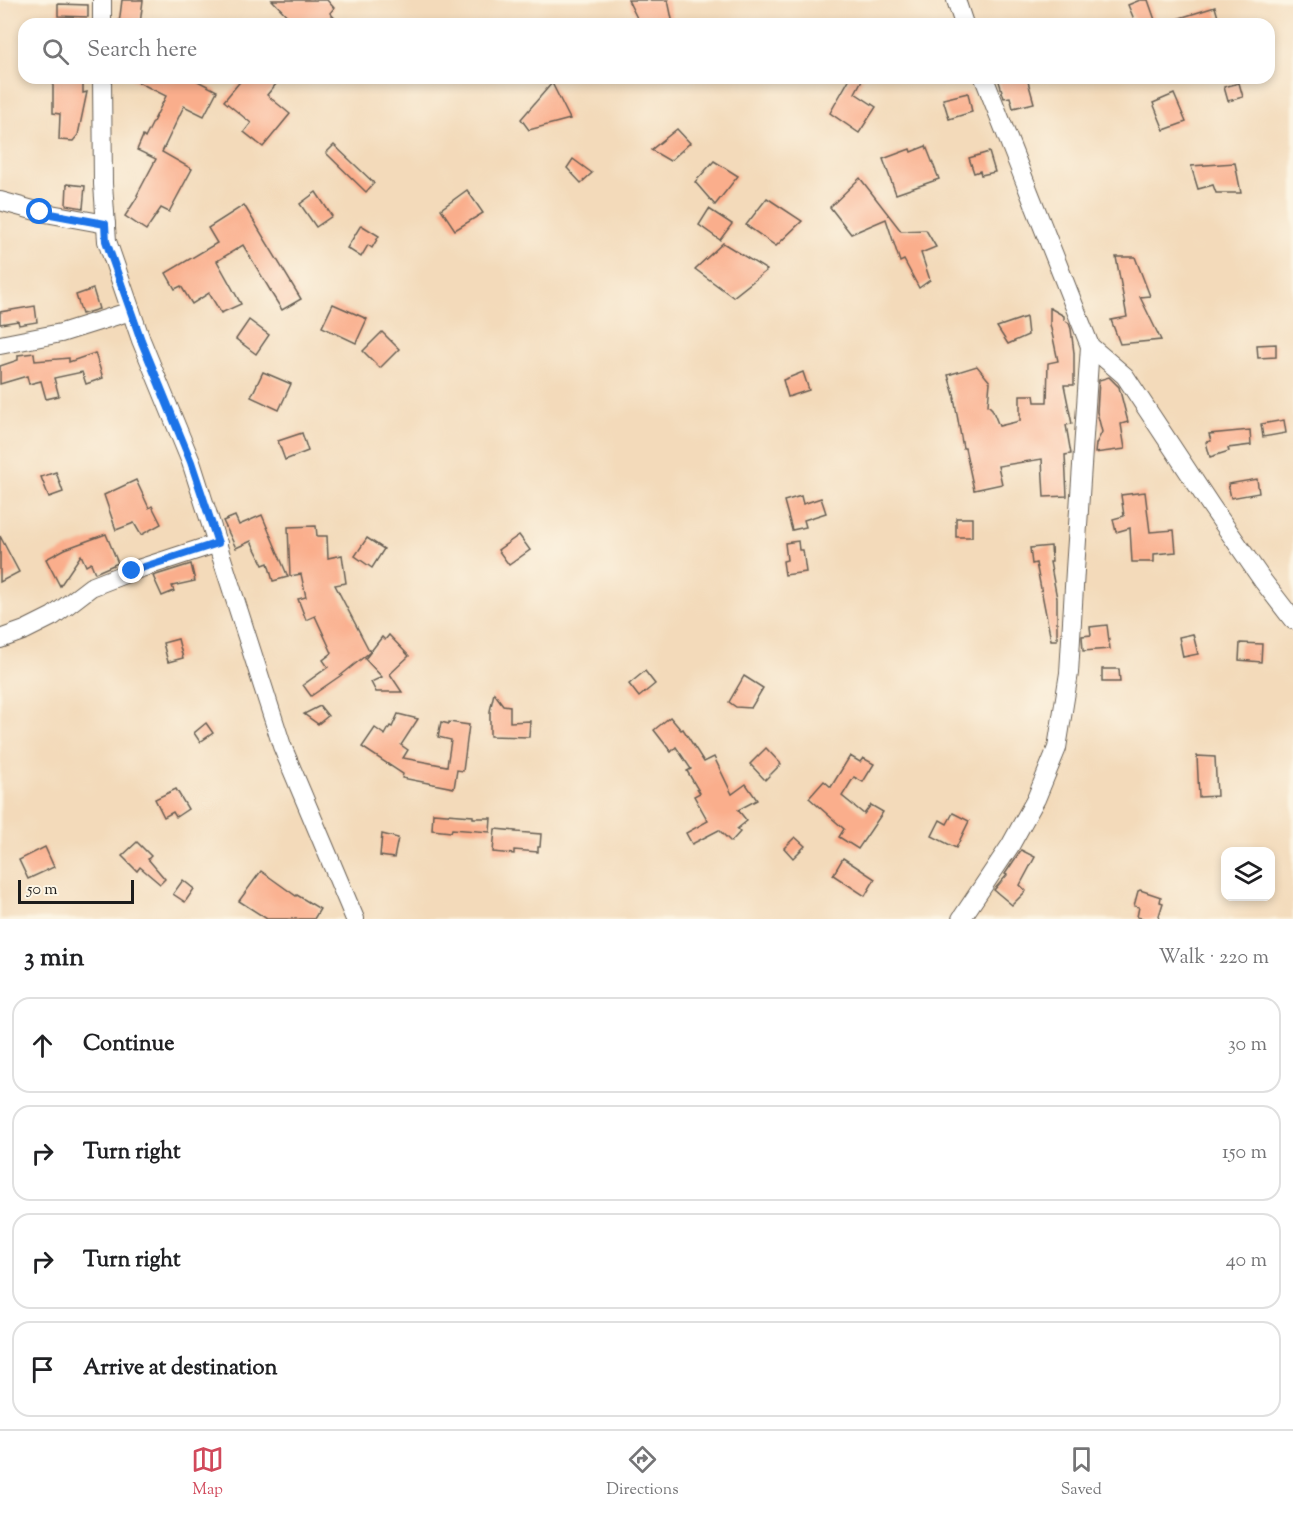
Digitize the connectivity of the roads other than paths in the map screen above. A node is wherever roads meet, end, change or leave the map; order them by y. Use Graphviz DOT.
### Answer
graph roads {
  1 [pos="102,0"];
  2 [pos="956,0"];
  3 [pos="102,18"];
  4 [pos="962,18"];
  5 [pos="102,84"];
  6 [pos="986,84"];
  7 [pos="0,201"];
  8 [pos="105,224"];
  9 [pos="131,311"];
  10 [pos="0,345"];
  11 [pos="1090,346"];
  12 [pos="218,543"];
  13 [pos="1293,620"];
  14 [pos="0,639"];
  15 [pos="355,919"];
  16 [pos="961,919"];
  1 -- 3 [label="street"];
  2 -- 4 [label="street"];
  5 -- 8 [label="street"];
  6 -- 11 [label="street"];
  7 -- 8 [label="street"];
  8 -- 9 [label="street"];
  9 -- 10 [label="street"];
  9 -- 12 [label="street"];
  11 -- 13 [label="street"];
  11 -- 16 [label="street"];
  12 -- 14 [label="street"];
  12 -- 15 [label="street"];
}
